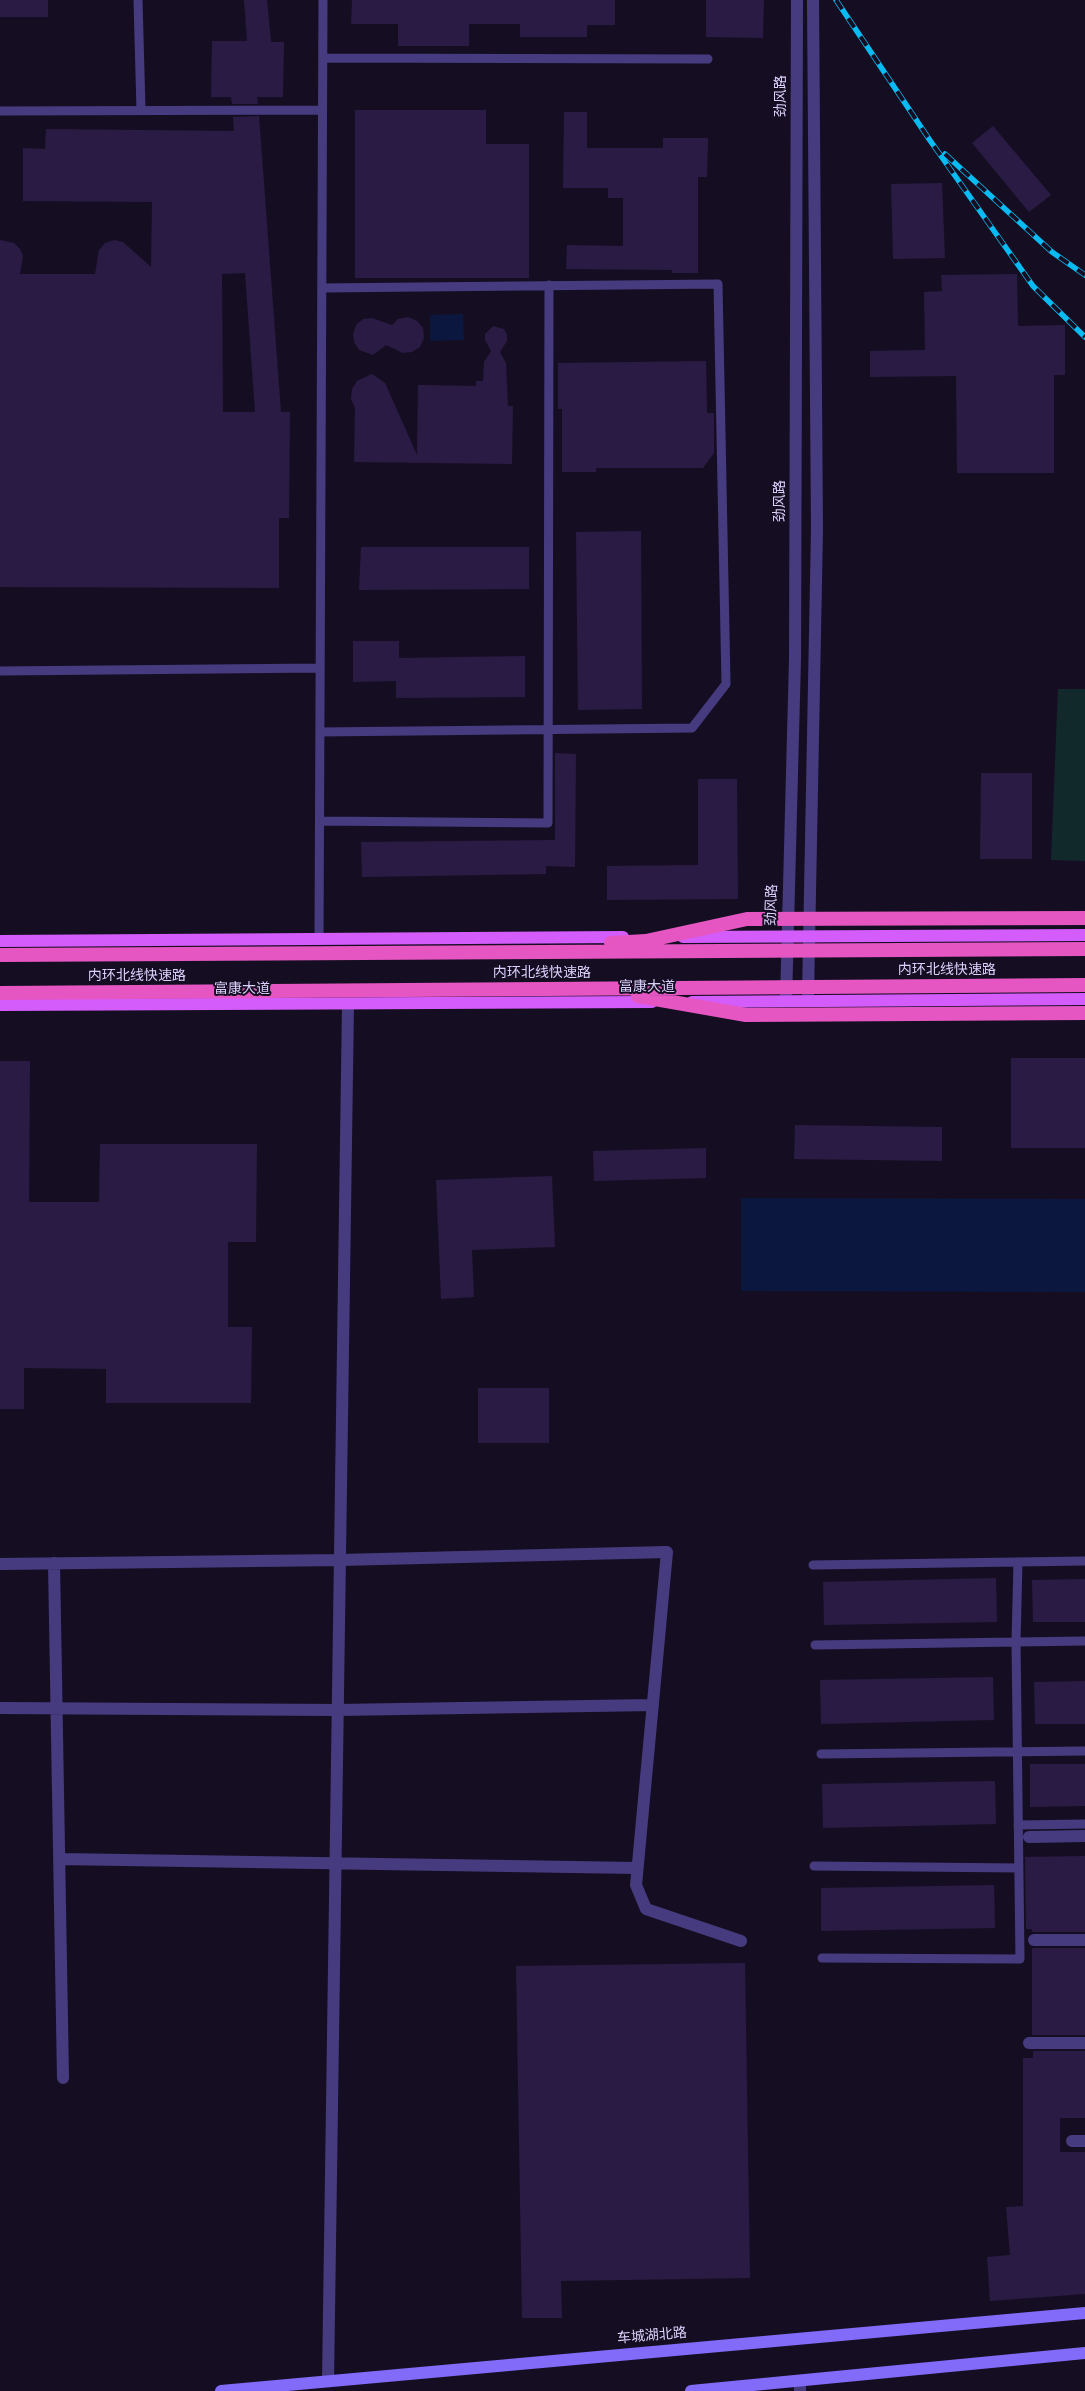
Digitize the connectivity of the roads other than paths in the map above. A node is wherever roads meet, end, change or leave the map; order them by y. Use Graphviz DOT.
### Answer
graph roads {
  1 [pos="138,0"];
  2 [pos="323,0"];
  3 [pos="797,0"];
  4 [pos="813,0"];
  5 [pos="323,58"];
  6 [pos="708,59"];
  7 [pos="141,110"];
  8 [pos="322,110"];
  9 [pos="0,111"];
  10 [pos="549,285"];
  11 [pos="322,288"];
  12 [pos="320,668"];
  13 [pos="0,671"];
  14 [pos="549,729"];
  15 [pos="320,732"];
  16 [pos="320,821"];
  17 [pos="1085,918"];
  18 [pos="1085,935"];
  19 [pos="786,936"];
  20 [pos="808,936"];
  21 [pos="318,939"];
  22 [pos="0,941"];
  23 [pos="1085,950"];
  24 [pos="460,953"];
  25 [pos="0,955"];
  26 [pos="1085,985"];
  27 [pos="457,990"];
  28 [pos="0,993"];
  29 [pos="1085,999"];
  30 [pos="786,1001"];
  31 [pos="808,1001"];
  32 [pos="348,1004"];
  33 [pos="0,1005"];
  34 [pos="1085,1013"];
  35 [pos="340,1560"];
  36 [pos="1085,1561"];
  37 [pos="1018,1562"];
  38 [pos="54,1563"];
  39 [pos="0,1564"];
  40 [pos="813,1565"];
  41 [pos="1085,1641"];
  42 [pos="1016,1642"];
  43 [pos="815,1645"];
  44 [pos="653,1705"];
  45 [pos="56,1707"];
  46 [pos="0,1708"];
  47 [pos="338,1710"];
  48 [pos="1085,1751"];
  49 [pos="1018,1752"];
  50 [pos="820,1754"];
  51 [pos="1085,1824"];
  52 [pos="1018,1825"];
  53 [pos="1085,1836"];
  54 [pos="1029,1837"];
  55 [pos="59,1859"];
  56 [pos="336,1865"];
  57 [pos="814,1866"];
  58 [pos="637,1868"];
  59 [pos="1019,1868"];
  60 [pos="1034,1940"];
  61 [pos="1085,1940"];
  62 [pos="741,1941"];
  63 [pos="822,1958"];
  64 [pos="1029,2043"];
  65 [pos="1085,2043"];
  66 [pos="63,2078"];
  67 [pos="1085,2313"];
  68 [pos="1085,2354"];
  69 [pos="328,2380"];
  70 [pos="800,2386"];
  71 [pos="221,2391"];
  72 [pos="691,2391"];
  1 -- 7 [label="lane"];
  2 -- 5 [label="lane"];
  3 -- 19 [label="street, 劲风路"];
  4 -- 20 [label="street"];
  5 -- 6 [label="lane"];
  5 -- 8 [label="lane"];
  7 -- 8 [label="lane"];
  7 -- 9 [label="lane"];
  8 -- 11 [label="lane"];
  10 -- 11 [label="lane"];
  10 -- 14 [label="lane"];
  10 -- 14 [label="lane"];
  11 -- 12 [label="lane"];
  12 -- 13 [label="lane"];
  12 -- 15 [label="lane"];
  14 -- 15 [label="lane"];
  14 -- 16 [label="lane"];
  15 -- 16 [label="lane"];
  16 -- 21 [label="lane"];
  17 -- 24 [label="highway, bridge"];
  18 -- 20 [label="main road"];
  19 -- 20 [label="main road"];
  19 -- 21 [label="main road"];
  19 -- 30 [label="street, 劲风路"];
  20 -- 31 [label="street"];
  21 -- 22 [label="main road"];
  23 -- 24 [label="highway, 内环北线快速路, bridge"];
  24 -- 25 [label="highway, 内环北线快速路, bridge"];
  26 -- 27 [label="highway, 内环北线快速路, bridge"];
  27 -- 28 [label="highway, 内环北线快速路, bridge"];
  27 -- 34 [label="highway, bridge"];
  29 -- 31 [label="main road, 富康大道"];
  30 -- 31 [label="main road, 富康大道"];
  30 -- 32 [label="main road, 富康大道"];
  32 -- 33 [label="main road, 富康大道"];
  32 -- 35 [label="street"];
  35 -- 38 [label="street"];
  35 -- 44 [label="street"];
  35 -- 47 [label="street"];
  36 -- 37 [label="lane"];
  37 -- 40 [label="lane"];
  37 -- 42 [label="lane"];
  38 -- 39 [label="street"];
  38 -- 45 [label="street"];
  41 -- 42 [label="lane"];
  42 -- 43 [label="lane"];
  42 -- 49 [label="lane"];
  44 -- 47 [label="street"];
  44 -- 58 [label="street"];
  45 -- 46 [label="street"];
  45 -- 47 [label="street"];
  45 -- 55 [label="street"];
  47 -- 56 [label="street"];
  48 -- 49 [label="lane"];
  49 -- 50 [label="lane"];
  49 -- 52 [label="lane"];
  51 -- 52 [label="lane"];
  52 -- 59 [label="lane"];
  53 -- 54 [label="street"];
  55 -- 56 [label="street"];
  55 -- 66 [label="street"];
  56 -- 58 [label="street"];
  56 -- 69 [label="street"];
  57 -- 59 [label="lane"];
  58 -- 62 [label="street"];
  59 -- 63 [label="lane"];
  60 -- 61 [label="street"];
  64 -- 65 [label="street"];
  67 -- 69 [label="main road, 车城湖北路"];
  68 -- 70 [label="main road"];
  69 -- 71 [label="main road, 车城湖北路"];
  70 -- 72 [label="main road"];
}
